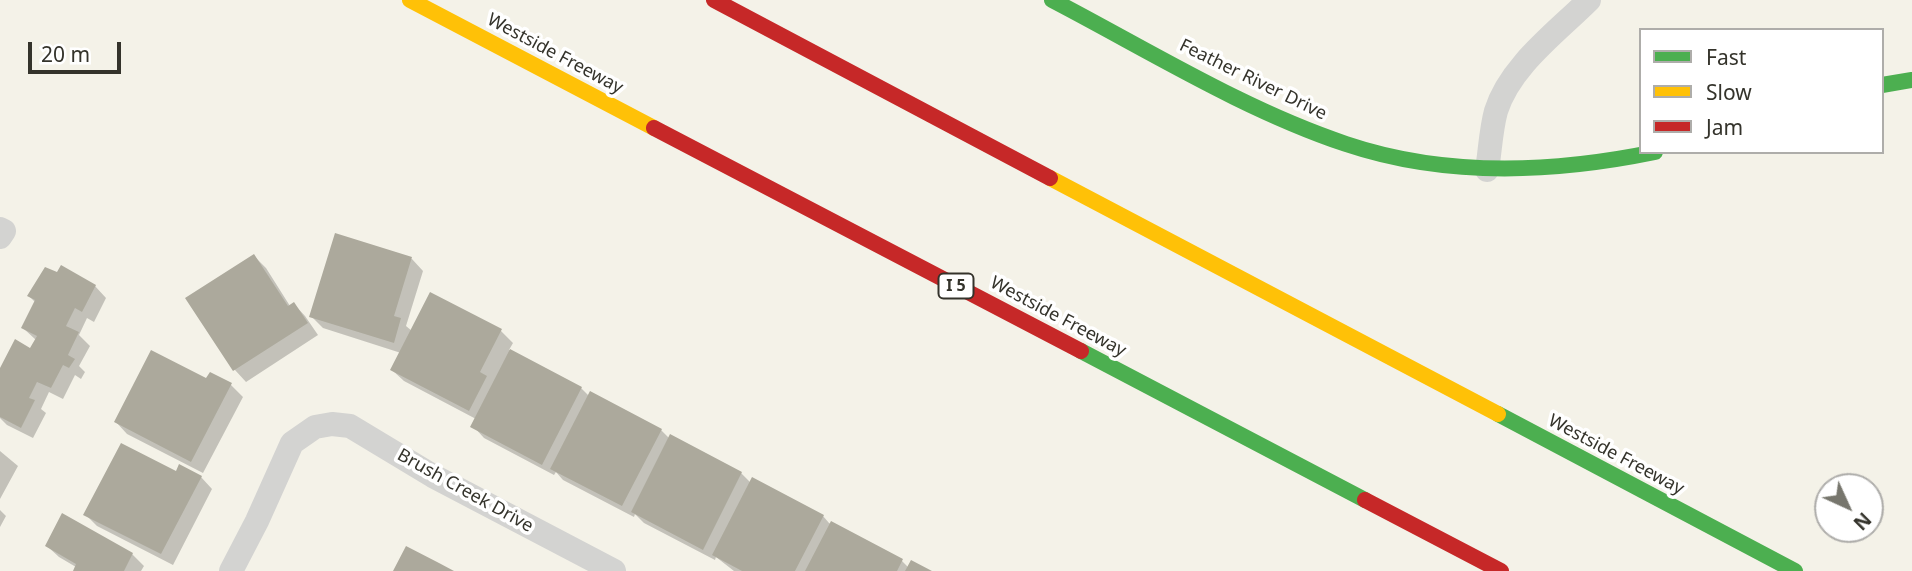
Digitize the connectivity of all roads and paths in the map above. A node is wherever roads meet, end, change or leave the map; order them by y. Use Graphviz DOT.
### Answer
graph roads {
  1 [pos="410,0"];
  2 [pos="714,0"];
  3 [pos="1052,0"];
  4 [pos="1589,0"];
  5 [pos="1912,80"];
  6 [pos="1884,85"];
  7 [pos="1647,154"];
  8 [pos="1487,170"];
  9 [pos="0,229"];
  10 [pos="0,237"];
  11 [pos="231,571"];
  12 [pos="614,571"];
  13 [pos="1502,571"];
  14 [pos="1795,571"];
  1 -- 13 [label="main road, Westside Freeway / I 5"];
  2 -- 14 [label="main road, Westside Freeway"];
  3 -- 8 [label="main road, Feather River Drive"];
  4 -- 8 [label="street"];
  5 -- 6 [label="main road"];
  7 -- 8 [label="main road, Feather River Drive"];
  9 -- 10 [label="street"];
  11 -- 12 [label="street, Brush Creek Drive"];
}
